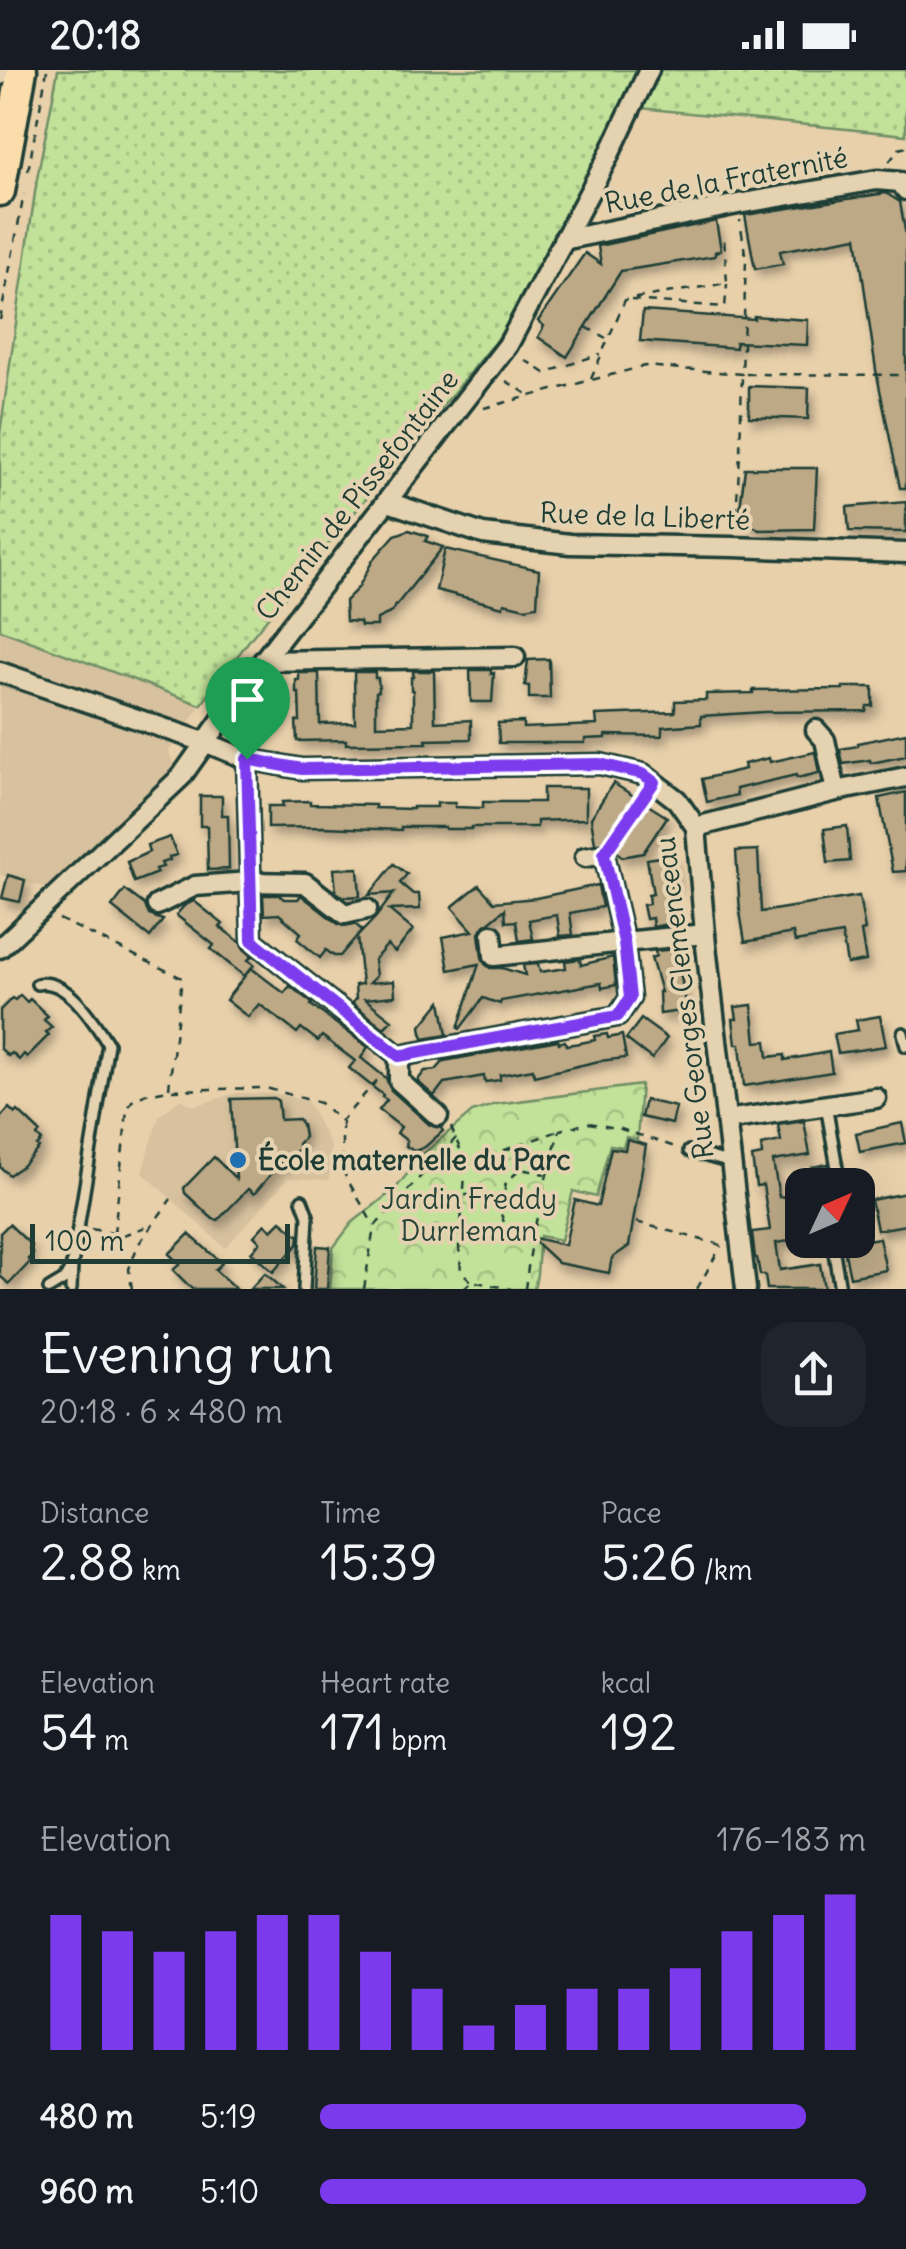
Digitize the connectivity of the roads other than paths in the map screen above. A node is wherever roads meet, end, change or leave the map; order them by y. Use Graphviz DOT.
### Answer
graph roads {
  1 [pos="22,70"];
  2 [pos="649,70"];
  3 [pos="903,186"];
  4 [pos="0,191"];
  5 [pos="563,240"];
  6 [pos="388,502"];
  7 [pos="906,553"];
  8 [pos="515,658"];
  9 [pos="263,661"];
  10 [pos="2,674"];
  11 [pos="816,730"];
  12 [pos="204,742"];
  13 [pos="247,759"];
  14 [pos="906,776"];
  15 [pos="836,791"];
  16 [pos="696,827"];
  17 [pos="585,857"];
  18 [pos="250,882"];
  19 [pos="157,905"];
  20 [pos="367,909"];
  21 [pos="705,934"];
  22 [pos="492,935"];
  23 [pos="624,942"];
  24 [pos="0,948"];
  25 [pos="37,984"];
  26 [pos="902,1033"];
  27 [pos="906,1046"];
  28 [pos="399,1056"];
  29 [pos="876,1098"];
  30 [pos="826,1105"];
  31 [pos="726,1120"];
  32 [pos="445,1122"];
  33 [pos="689,1151"];
  34 [pos="731,1162"];
  35 [pos="837,1168"];
  36 [pos="302,1200"];
  37 [pos="835,1258"];
  38 [pos="72,1266"];
  39 [pos="48,1289"];
  40 [pos="71,1289"];
  41 [pos="304,1289"];
  42 [pos="746,1289"];
  43 [pos="840,1289"];
  1 -- 4 [label="main road"];
  2 -- 5 [label="street, Chemin de Pissefontaine"];
  3 -- 5 [label="street, Rue de la Fraternité"];
  5 -- 6 [label="street, Chemin de Pissefontaine"];
  6 -- 7 [label="street, Rue de la Liberté"];
  6 -- 9 [label="street, Chemin de Pissefontaine"];
  8 -- 9 [label="street"];
  9 -- 12 [label="street, Chemin de Pissefontaine"];
  10 -- 12 [label="street, Rue Georges Clemenceau"];
  11 -- 15 [label="street"];
  12 -- 13 [label="street, Rue Georges Clemenceau"];
  12 -- 24 [label="street, Chemin de Pissefontaine"];
  13 -- 16 [label="street, Rue Georges Clemenceau"];
  13 -- 18 [label="street"];
  14 -- 15 [label="street"];
  15 -- 16 [label="street"];
  16 -- 21 [label="street, Rue Georges Clemenceau"];
  17 -- 23 [label="street"];
  18 -- 19 [label="street"];
  18 -- 20 [label="street"];
  18 -- 28 [label="street"];
  21 -- 23 [label="street"];
  21 -- 31 [label="street, Rue Georges Clemenceau"];
  22 -- 23 [label="street"];
  23 -- 28 [label="street"];
  25 -- 38 [label="lane"];
  26 -- 27 [label="lane"];
  28 -- 32 [label="street"];
  29 -- 30 [label="street"];
  30 -- 31 [label="street"];
  30 -- 35 [label="lane"];
  31 -- 34 [label="street, Rue Georges Clemenceau"];
  33 -- 34 [label="lane"];
  34 -- 42 [label="street, Rue Georges Clemenceau"];
  36 -- 41 [label="lane"];
  37 -- 43 [label="lane"];
  38 -- 39 [label="lane"];
  38 -- 40 [label="lane"];
}
